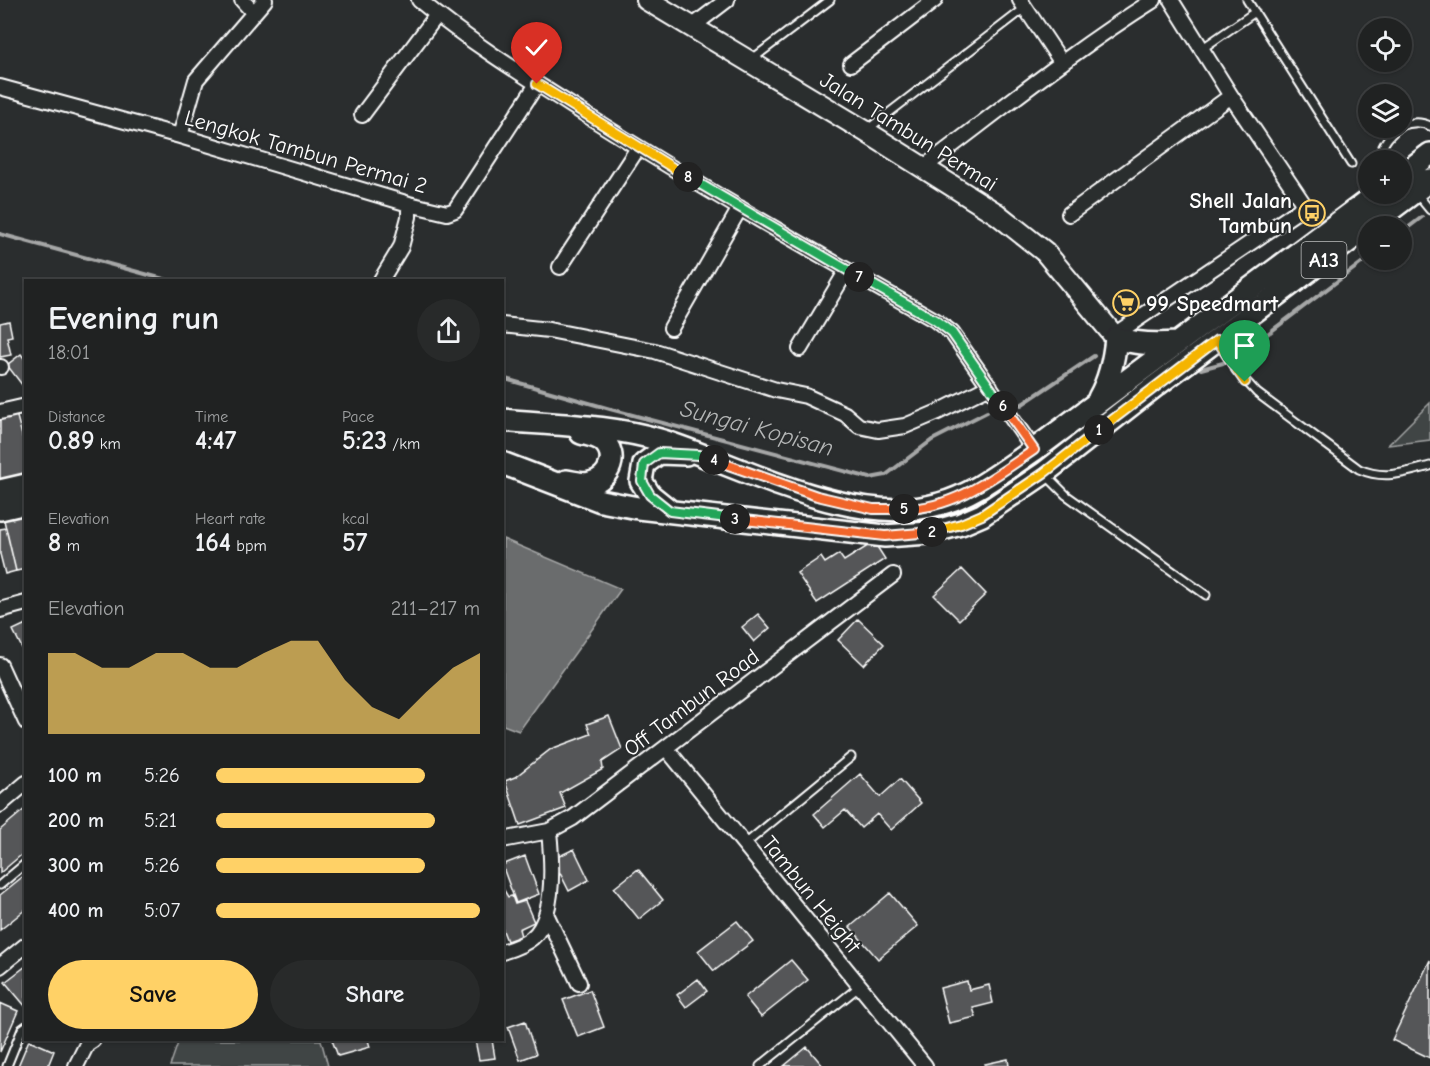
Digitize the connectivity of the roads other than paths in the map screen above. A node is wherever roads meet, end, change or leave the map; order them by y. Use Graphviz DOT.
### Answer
graph roads {
  1 [pos="242,0"];
  2 [pos="265,0"];
  3 [pos="419,0"];
  4 [pos="647,0"];
  5 [pos="727,0"];
  6 [pos="830,0"];
  7 [pos="935,0"];
  8 [pos="1155,0"];
  9 [pos="1171,0"];
  10 [pos="1247,0"];
  11 [pos="1023,4"];
  12 [pos="253,12"];
  13 [pos="1255,12"];
  14 [pos="437,15"];
  15 [pos="693,26"];
  16 [pos="1203,48"];
  17 [pos="749,61"];
  18 [pos="1062,63"];
  19 [pos="851,64"];
  20 [pos="537,84"];
  21 [pos="0,87"];
  22 [pos="1231,96"];
  23 [pos="362,115"];
  24 [pos="1412,122"];
  25 [pos="1430,126"];
  26 [pos="865,131"];
  27 [pos="180,136"];
  28 [pos="638,148"];
  29 [pos="1430,154"];
  30 [pos="1351,164"];
  31 [pos="924,167"];
  32 [pos="1415,182"];
  33 [pos="409,204"];
  34 [pos="1364,204"];
  35 [pos="740,208"];
  36 [pos="1430,210"];
  37 [pos="1069,214"];
  38 [pos="560,267"];
  39 [pos="847,270"];
  40 [pos="382,279"];
  41 [pos="504,325"];
  42 [pos="671,327"];
  43 [pos="1115,336"];
  44 [pos="1217,340"];
  45 [pos="1176,343"];
  46 [pos="800,349"];
  47 [pos="990,386"];
  48 [pos="1097,401"];
  49 [pos="24,406"];
  50 [pos="0,412"];
  51 [pos="504,420"];
  52 [pos="555,425"];
  53 [pos="1034,450"];
  54 [pos="699,455"];
  55 [pos="504,464"];
  56 [pos="1430,465"];
  57 [pos="1044,473"];
  58 [pos="549,480"];
  59 [pos="24,485"];
  60 [pos="0,491"];
  61 [pos="24,503"];
  62 [pos="0,508"];
  63 [pos="670,511"];
  64 [pos="893,575"];
  65 [pos="1206,595"];
  66 [pos="24,604"];
  67 [pos="0,610"];
  68 [pos="0,665"];
  69 [pos="24,718"];
  70 [pos="666,748"];
  71 [pos="851,757"];
  72 [pos="24,785"];
  73 [pos="0,805"];
  74 [pos="549,831"];
  75 [pos="504,840"];
  76 [pos="744,845"];
  77 [pos="24,865"];
  78 [pos="0,885"];
  79 [pos="547,916"];
  80 [pos="24,947"];
  81 [pos="504,951"];
  82 [pos="0,966"];
  83 [pos="579,983"];
  84 [pos="860,986"];
  85 [pos="24,1028"];
  86 [pos="92,1041"];
  87 [pos="7,1066"];
  88 [pos="76,1066"];
  89 [pos="760,1066"];
  90 [pos="925,1066"];
  1 -- 12 [label="street"];
  2 -- 12 [label="street"];
  3 -- 14 [label="street"];
  4 -- 15 [label="street, Jalan Tambun Permai"];
  5 -- 15 [label="street"];
  6 -- 17 [label="lane"];
  7 -- 19 [label="street"];
  8 -- 18 [label="street"];
  9 -- 16 [label="street"];
  10 -- 13 [label="lane"];
  11 -- 18 [label="street"];
  11 -- 26 [label="lane"];
  12 -- 27 [label="street"];
  13 -- 16 [label="lane"];
  13 -- 30 [label="lane"];
  14 -- 20 [label="street"];
  14 -- 23 [label="street"];
  15 -- 17 [label="street, Jalan Tambun Permai"];
  16 -- 22 [label="street"];
  17 -- 26 [label="street, Jalan Tambun Permai"];
  18 -- 31 [label="street"];
  20 -- 28 [label="street"];
  20 -- 33 [label="street, Lengkok Tambun Permai 2"];
  21 -- 27 [label="street, Lengkok Tambun Permai 2"];
  22 -- 37 [label="street"];
  22 -- 43 [label="street"];
  24 -- 25 [label="lane"];
  26 -- 31 [label="street, Jalan Tambun Permai"];
  27 -- 33 [label="street, Lengkok Tambun Permai 2"];
  28 -- 35 [label="street"];
  28 -- 38 [label="street"];
  29 -- 32 [label="main road, A13"];
  31 -- 43 [label="street, Jalan Tambun Permai"];
  32 -- 36 [label="lane"];
  32 -- 44 [label="main road, A13"];
  33 -- 40 [label="street"];
  34 -- 45 [label="main road, A13"];
  35 -- 39 [label="street"];
  35 -- 42 [label="street"];
  39 -- 46 [label="street"];
  39 -- 47 [label="street"];
  41 -- 47 [label="street"];
  43 -- 45 [label="main road"];
  43 -- 48 [label="main road"];
  44 -- 56 [label="lane"];
  44 -- 57 [label="main road"];
  45 -- 48 [label="main road, A13"];
  47 -- 53 [label="street"];
  48 -- 53 [label="main road, A13"];
  49 -- 50 [label="street"];
  51 -- 52 [label="main road, A13"];
  52 -- 54 [label="main road, A13"];
  52 -- 58 [label="main road"];
  53 -- 54 [label="main road, A13"];
  54 -- 63 [label="main road"];
  55 -- 58 [label="main road"];
  57 -- 63 [label="main road"];
  57 -- 65 [label="lane"];
  58 -- 63 [label="main road"];
  59 -- 60 [label="main road"];
  61 -- 62 [label="main road"];
  64 -- 70 [label="street, Off Tambun Road"];
  66 -- 67 [label="street"];
  68 -- 69 [label="street"];
  70 -- 74 [label="street, Off Tambun Road"];
  70 -- 76 [label="street, Tambun Height"];
  71 -- 76 [label="lane"];
  72 -- 73 [label="street"];
  74 -- 75 [label="street, Off Tambun Road"];
  74 -- 79 [label="street"];
  76 -- 84 [label="street, Tambun Height"];
  77 -- 78 [label="lane"];
  79 -- 81 [label="street"];
  79 -- 83 [label="street"];
  80 -- 82 [label="street"];
  84 -- 89 [label="lane"];
  84 -- 90 [label="street, Tambun Height"];
  85 -- 87 [label="lane"];
  86 -- 88 [label="street"];
}
